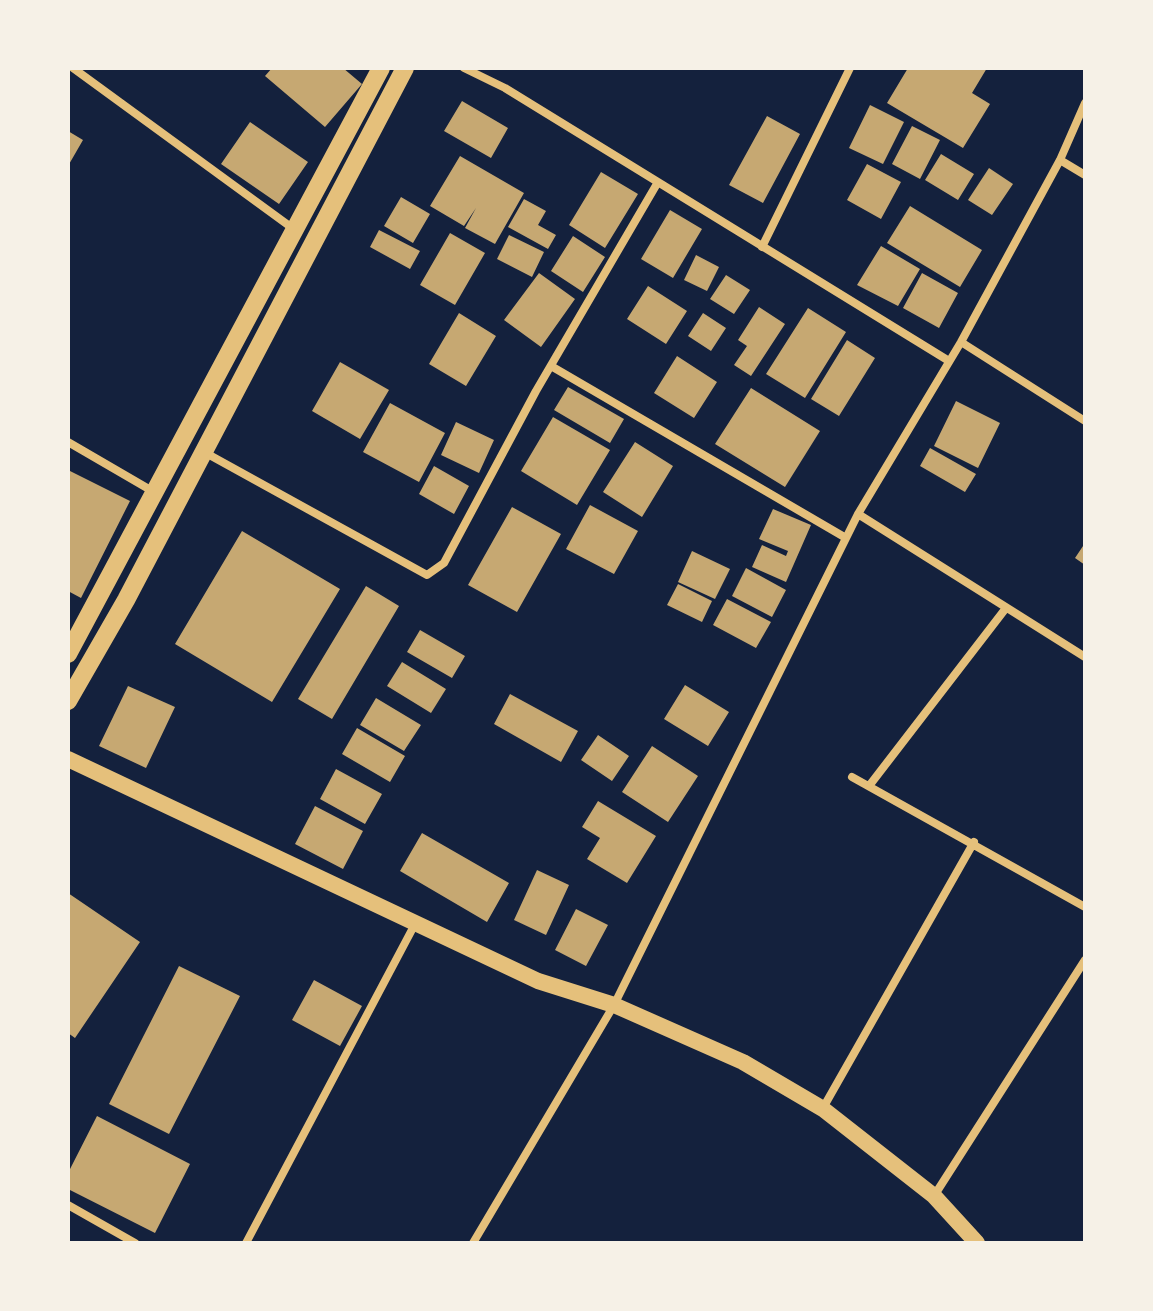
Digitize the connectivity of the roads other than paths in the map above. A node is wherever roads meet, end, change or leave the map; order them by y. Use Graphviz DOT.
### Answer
graph roads {
  1 [pos="73,68"];
  2 [pos="381,68"];
  3 [pos="405,68"];
  4 [pos="464,68"];
  5 [pos="850,68"];
  6 [pos="1085,103"];
  7 [pos="1060,160"];
  8 [pos="1085,175"];
  9 [pos="658,182"];
  10 [pos="295,230"];
  11 [pos="762,247"];
  12 [pos="961,342"];
  13 [pos="949,361"];
  14 [pos="551,366"];
  15 [pos="1085,421"];
  16 [pos="68,442"];
  17 [pos="203,452"];
  18 [pos="155,493"];
  19 [pos="858,514"];
  20 [pos="846,538"];
  21 [pos="1006,608"];
  22 [pos="68,654"];
  23 [pos="1085,657"];
  24 [pos="68,701"];
  25 [pos="68,759"];
  26 [pos="852,777"];
  27 [pos="869,786"];
  28 [pos="974,842"];
  29 [pos="1085,907"];
  30 [pos="415,924"];
  31 [pos="1085,960"];
  32 [pos="614,1005"];
  33 [pos="823,1109"];
  34 [pos="934,1196"];
  35 [pos="68,1205"];
  36 [pos="135,1243"];
  37 [pos="246,1243"];
  38 [pos="473,1243"];
  39 [pos="977,1243"];
  1 -- 10 [label="street"];
  2 -- 10 [label="main road"];
  3 -- 17 [label="main road"];
  4 -- 9 [label="street"];
  5 -- 11 [label="street"];
  6 -- 7 [label="street"];
  7 -- 8 [label="street"];
  7 -- 12 [label="street"];
  9 -- 11 [label="street"];
  9 -- 14 [label="street"];
  10 -- 18 [label="main road"];
  11 -- 13 [label="street"];
  12 -- 13 [label="street"];
  12 -- 15 [label="street"];
  13 -- 19 [label="street"];
  14 -- 17 [label="street"];
  14 -- 20 [label="street"];
  16 -- 18 [label="street"];
  17 -- 24 [label="main road"];
  18 -- 22 [label="main road"];
  19 -- 20 [label="street"];
  19 -- 21 [label="street"];
  20 -- 32 [label="street"];
  21 -- 23 [label="street"];
  21 -- 27 [label="street"];
  25 -- 30 [label="main road"];
  26 -- 27 [label="street"];
  27 -- 28 [label="street"];
  28 -- 29 [label="street"];
  28 -- 33 [label="street"];
  30 -- 32 [label="main road"];
  30 -- 37 [label="street"];
  31 -- 34 [label="street"];
  32 -- 33 [label="main road"];
  32 -- 38 [label="street"];
  33 -- 34 [label="main road"];
  34 -- 39 [label="main road"];
  35 -- 36 [label="street"];
}
